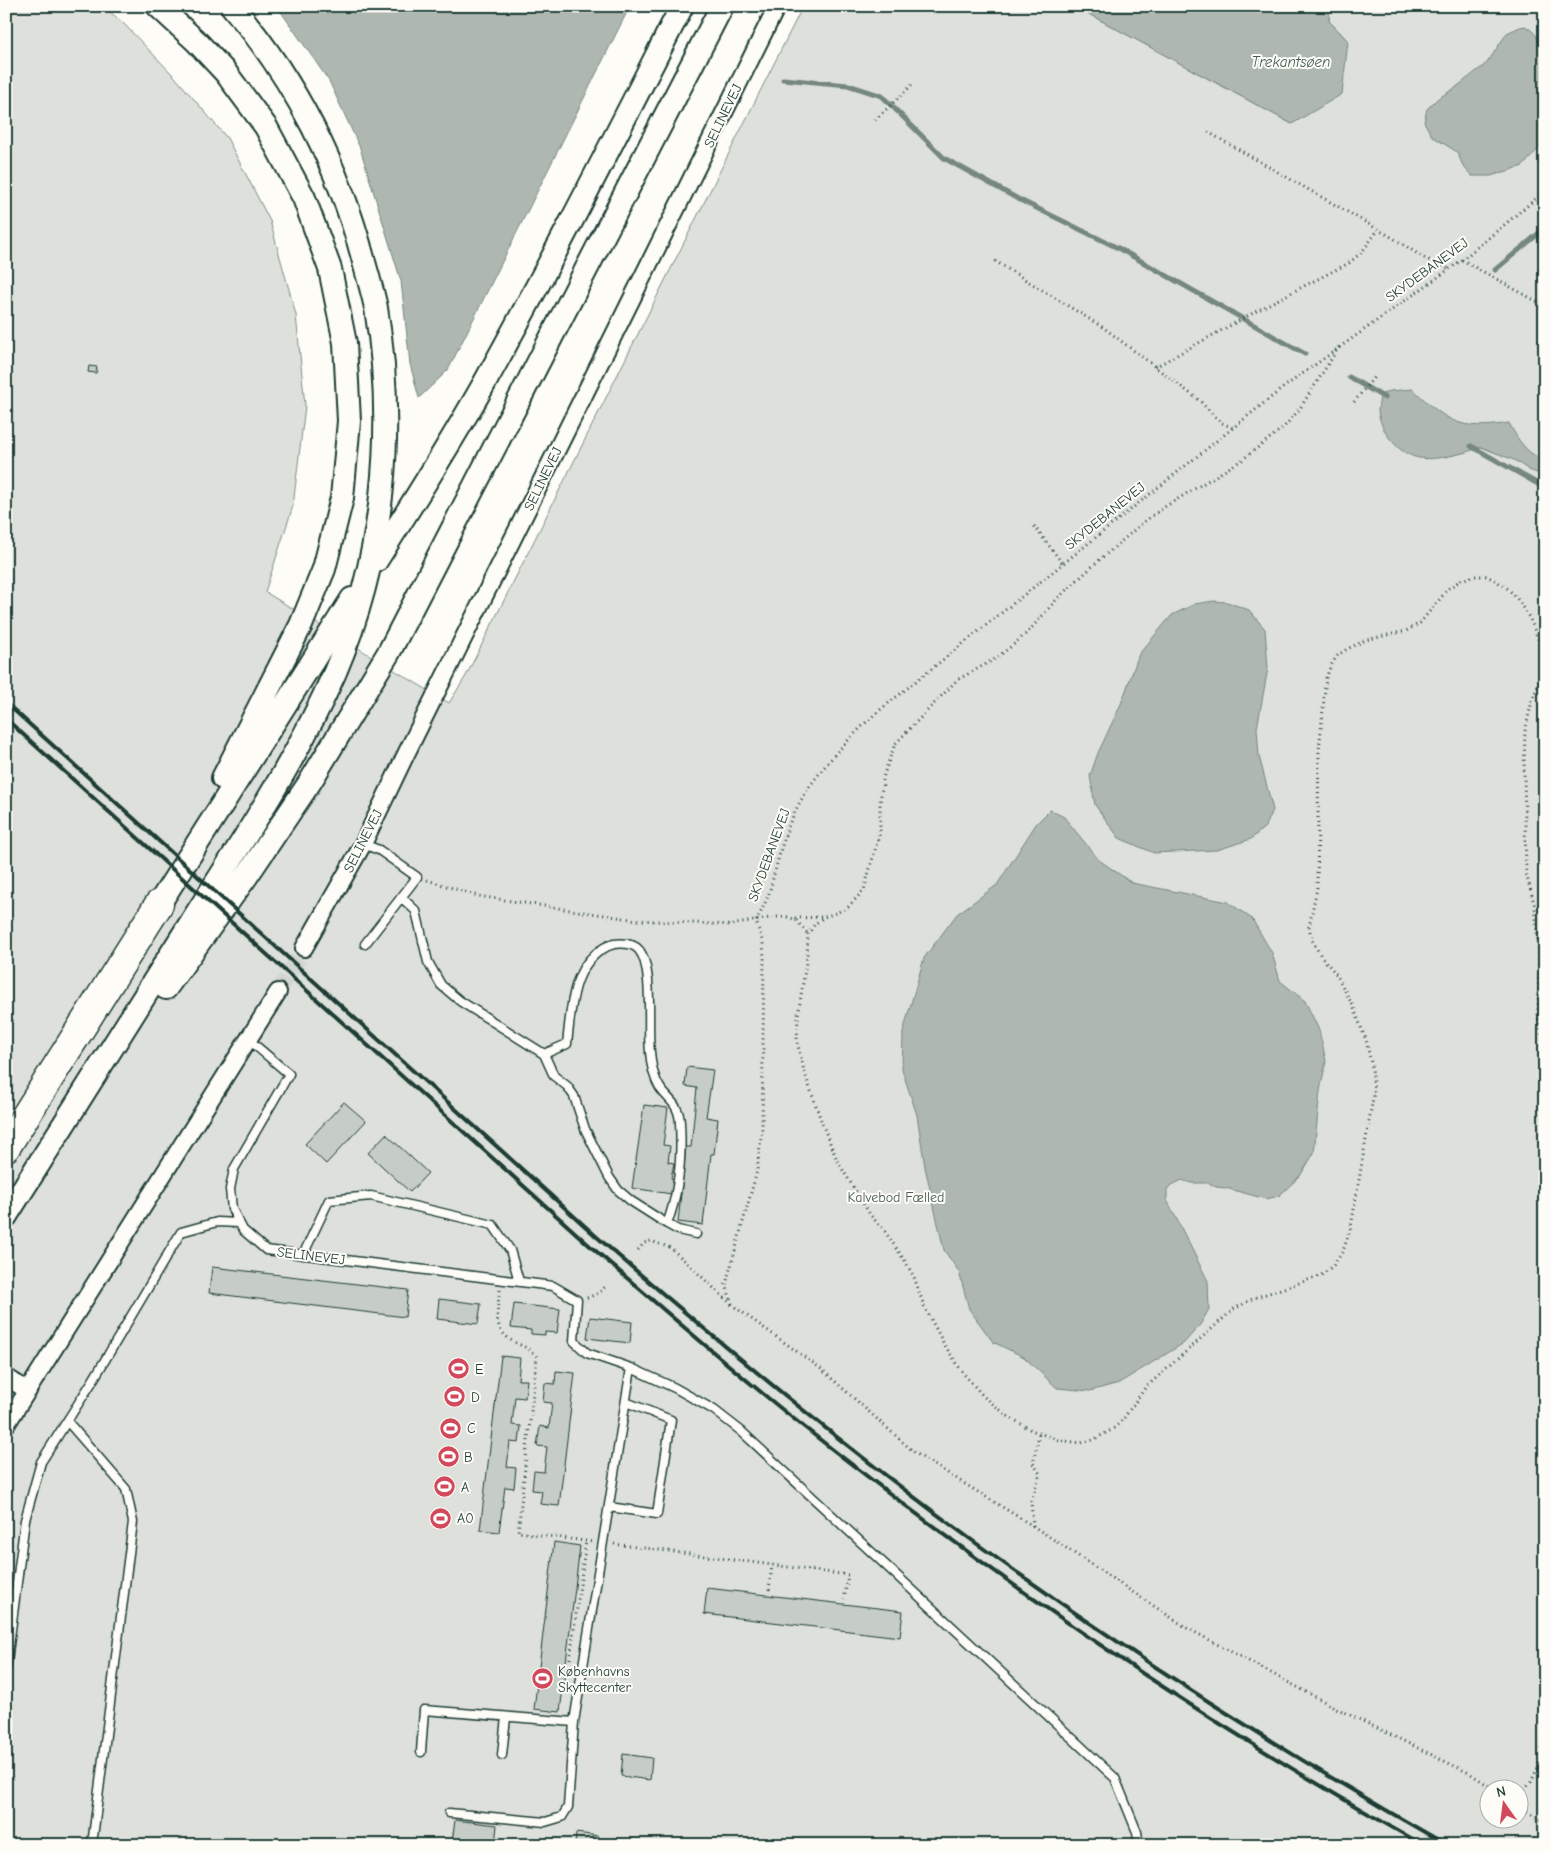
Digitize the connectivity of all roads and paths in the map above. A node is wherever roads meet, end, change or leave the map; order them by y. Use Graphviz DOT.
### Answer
graph roads {
  1 [pos="158,6"];
  2 [pos="232,6"];
  3 [pos="682,6"];
  4 [pos="722,6"];
  5 [pos="777,6"];
  6 [pos="912,85"];
  7 [pos="875,120"];
  8 [pos="1208,132"];
  9 [pos="1545,191"];
  10 [pos="1378,231"];
  11 [pos="1462,260"];
  12 [pos="995,261"];
  13 [pos="1450,269"];
  14 [pos="1545,306"];
  15 [pos="1339,347"];
  16 [pos="1155,367"];
  17 [pos="1374,377"];
  18 [pos="1354,402"];
  19 [pos="1233,428"];
  20 [pos="1034,526"];
  21 [pos="1063,564"];
  22 [pos="368,573"];
  23 [pos="363,844"];
  24 [pos="417,877"];
  25 [pos="402,898"];
  26 [pos="160,904"];
  27 [pos="787,917"];
  28 [pos="824,917"];
  29 [pos="756,921"];
  30 [pos="808,934"];
  31 [pos="366,944"];
  32 [pos="304,948"];
  33 [pos="278,992"];
  34 [pos="249,1040"];
  35 [pos="544,1054"];
  36 [pos="1545,1055"];
  37 [pos="1545,1119"];
  38 [pos="1545,1146"];
  39 [pos="6,1147"];
  40 [pos="44,1156"];
  41 [pos="1545,1210"];
  42 [pos="1545,1215"];
  43 [pos="6,1216"];
  44 [pos="239,1222"];
  45 [pos="667,1224"];
  46 [pos="696,1234"];
  47 [pos="638,1250"];
  48 [pos="303,1255"];
  49 [pos="519,1282"];
  50 [pos="607,1285"];
  51 [pos="577,1300"];
  52 [pos="732,1305"];
  53 [pos="631,1368"];
  54 [pos="6,1377"];
  55 [pos="28,1391"];
  56 [pos="626,1402"];
  57 [pos="67,1421"];
  58 [pos="6,1425"];
  59 [pos="1039,1434"];
  60 [pos="609,1507"];
  61 [pos="1033,1526"];
  62 [pos="586,1541"];
  63 [pos="772,1565"];
  64 [pos="769,1590"];
  65 [pos="569,1665"];
  66 [pos="6,1668"];
  67 [pos="506,1716"];
  68 [pos="574,1722"];
  69 [pos="1545,1734"];
  70 [pos="421,1752"];
  71 [pos="502,1755"];
  72 [pos="1544,1760"];
  73 [pos="1478,1779"];
  74 [pos="1528,1786"];
  75 [pos="449,1813"];
  76 [pos="1528,1813"];
  77 [pos="1545,1822"];
  78 [pos="92,1845"];
  79 [pos="1139,1845"];
  1 -- 26 [label="street"];
  2 -- 22 [label="street"];
  3 -- 22 [label="street"];
  4 -- 40 [label="street"];
  5 -- 23 [label="street, SELINEVEJ"];
  6 -- 7 [label="path"];
  8 -- 10 [label="path"];
  9 -- 11 [label="path, SKYDEBANEVEJ"];
  10 -- 13 [label="path"];
  10 -- 16 [label="path"];
  11 -- 13 [label="path, SKYDEBANEVEJ"];
  11 -- 14 [label="path"];
  12 -- 16 [label="path"];
  13 -- 15 [label="path, SKYDEBANEVEJ"];
  15 -- 19 [label="path, SKYDEBANEVEJ"];
  15 -- 28 [label="path"];
  16 -- 19 [label="path"];
  17 -- 18 [label="path"];
  19 -- 21 [label="path, SKYDEBANEVEJ"];
  20 -- 21 [label="path"];
  21 -- 29 [label="path, SKYDEBANEVEJ"];
  22 -- 26 [label="street"];
  22 -- 40 [label="street"];
  23 -- 24 [label="lane"];
  23 -- 32 [label="street, SELINEVEJ"];
  24 -- 25 [label="lane"];
  24 -- 29 [label="path"];
  25 -- 31 [label="lane"];
  25 -- 35 [label="lane"];
  26 -- 39 [label="highway"];
  27 -- 28 [label="path"];
  27 -- 29 [label="path"];
  27 -- 30 [label="path"];
  28 -- 30 [label="path"];
  29 -- 52 [label="path"];
  30 -- 59 [label="path"];
  33 -- 34 [label="street"];
  34 -- 44 [label="lane, SELINEVEJ"];
  34 -- 55 [label="street"];
  35 -- 45 [label="lane"];
  35 -- 45 [label="lane"];
  36 -- 59 [label="path"];
  37 -- 38 [label="path"];
  40 -- 43 [label="street"];
  41 -- 42 [label="path"];
  44 -- 48 [label="lane, SELINEVEJ"];
  44 -- 57 [label="lane"];
  45 -- 46 [label="lane"];
  47 -- 52 [label="path"];
  48 -- 49 [label="lane, SELINEVEJ"];
  48 -- 49 [label="lane"];
  49 -- 51 [label="lane, SELINEVEJ"];
  50 -- 51 [label="path"];
  51 -- 53 [label="lane"];
  52 -- 61 [label="path"];
  53 -- 56 [label="lane"];
  53 -- 79 [label="lane"];
  54 -- 55 [label="street"];
  55 -- 58 [label="street"];
  56 -- 60 [label="lane"];
  56 -- 60 [label="lane"];
  57 -- 66 [label="lane"];
  57 -- 78 [label="lane"];
  59 -- 61 [label="path"];
  60 -- 68 [label="lane"];
  61 -- 73 [label="path"];
  62 -- 65 [label="path"];
  63 -- 64 [label="path"];
  67 -- 68 [label="lane"];
  67 -- 70 [label="lane"];
  67 -- 71 [label="lane"];
  68 -- 75 [label="lane"];
  69 -- 72 [label="path"];
  72 -- 74 [label="path"];
  76 -- 77 [label="path"];
}
